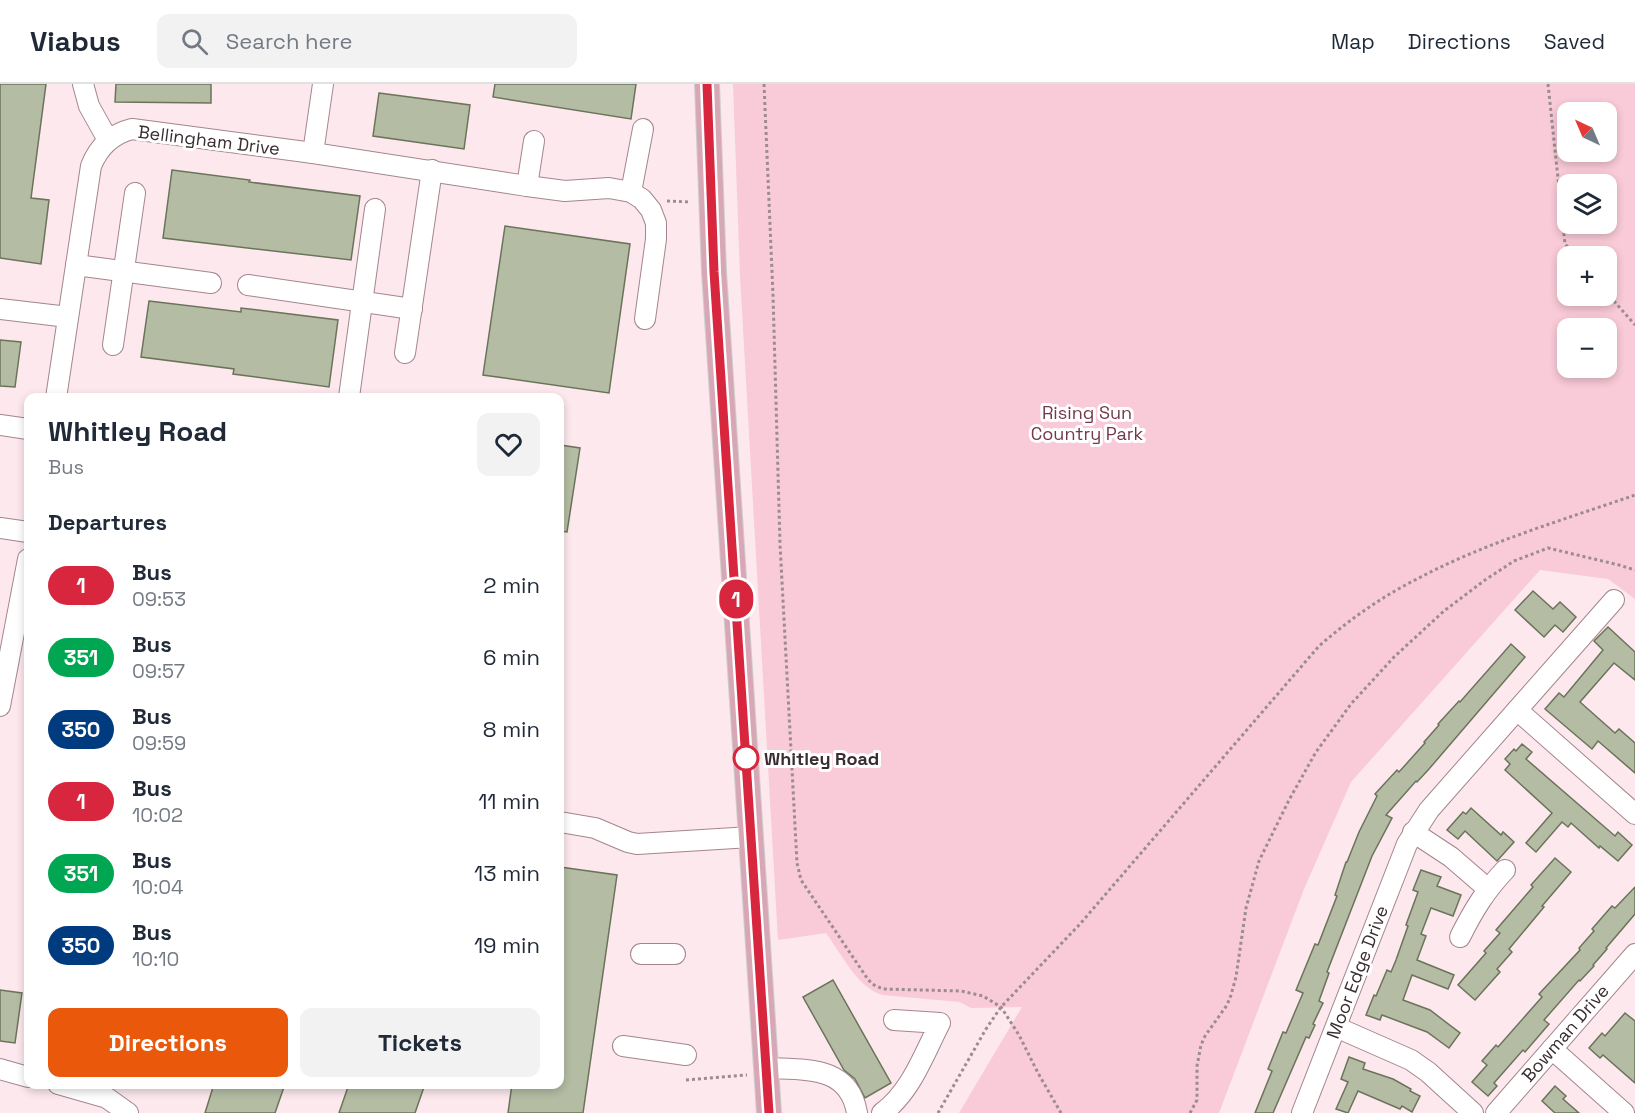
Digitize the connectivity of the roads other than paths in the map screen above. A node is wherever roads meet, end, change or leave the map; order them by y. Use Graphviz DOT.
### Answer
graph roads {
  1 [pos="83,84"];
  2 [pos="323,84"];
  3 [pos="707,84"];
  4 [pos="643,129"];
  5 [pos="108,140"];
  6 [pos="534,141"];
  7 [pos="313,153"];
  8 [pos="432,170"];
  9 [pos="527,186"];
  10 [pos="135,194"];
  11 [pos="637,196"];
  12 [pos="375,209"];
  13 [pos="76,265"];
  14 [pos="123,271"];
  15 [pos="211,283"];
  16 [pos="248,285"];
  17 [pos="363,302"];
  18 [pos="0,309"];
  19 [pos="412,309"];
  20 [pos="68,316"];
  21 [pos="645,320"];
  22 [pos="112,345"];
  23 [pos="405,353"];
  24 [pos="57,393"];
  25 [pos="350,393"];
  26 [pos="0,425"];
  27 [pos="24,428"];
  28 [pos="0,528"];
  29 [pos="24,531"];
  30 [pos="24,580"];
  31 [pos="1614,600"];
  32 [pos="0,706"];
  33 [pos="1517,710"];
  34 [pos="1635,814"];
  35 [pos="564,823"];
  36 [pos="1413,832"];
  37 [pos="751,837"];
  38 [pos="1505,870"];
  39 [pos="1488,889"];
  40 [pos="1460,938"];
  41 [pos="641,954"];
  42 [pos="675,954"];
  43 [pos="1635,954"];
  44 [pos="894,1020"];
  45 [pos="1336,1027"];
  46 [pos="623,1046"];
  47 [pos="1552,1049"];
  48 [pos="686,1054"];
  49 [pos="0,1069"];
  50 [pos="761,1071"];
  51 [pos="24,1076"];
  52 [pos="76,1089"];
  53 [pos="128,1113"];
  54 [pos="769,1113"];
  55 [pos="857,1113"];
  56 [pos="882,1113"];
  57 [pos="1302,1113"];
  58 [pos="1473,1113"];
  59 [pos="1496,1113"];
  60 [pos="1624,1113"];
  1 -- 5 [label="street"];
  2 -- 7 [label="street"];
  3 -- 37 [label="main road"];
  4 -- 11 [label="street"];
  5 -- 7 [label="street, Bellingham Drive"];
  5 -- 13 [label="street"];
  6 -- 9 [label="street"];
  7 -- 8 [label="street, Bellingham Drive"];
  8 -- 9 [label="street, Bellingham Drive"];
  8 -- 19 [label="street"];
  9 -- 11 [label="street, Bellingham Drive"];
  10 -- 14 [label="street"];
  11 -- 21 [label="street"];
  12 -- 17 [label="street"];
  13 -- 14 [label="street"];
  13 -- 20 [label="street"];
  14 -- 15 [label="street"];
  14 -- 22 [label="street"];
  16 -- 17 [label="street"];
  17 -- 19 [label="street"];
  17 -- 25 [label="street"];
  18 -- 20 [label="street"];
  19 -- 23 [label="street"];
  20 -- 24 [label="street"];
  26 -- 27 [label="street"];
  28 -- 29 [label="street"];
  30 -- 32 [label="street"];
  31 -- 33 [label="street, Moor Edge Drive"];
  33 -- 34 [label="street"];
  33 -- 36 [label="street, Moor Edge Drive"];
  35 -- 37 [label="street"];
  36 -- 39 [label="street"];
  36 -- 45 [label="street, Moor Edge Drive"];
  37 -- 50 [label="main road"];
  38 -- 39 [label="street"];
  39 -- 40 [label="street"];
  41 -- 42 [label="street"];
  43 -- 47 [label="street, Bowman Drive"];
  44 -- 56 [label="street"];
  45 -- 57 [label="street, Moor Edge Drive"];
  45 -- 58 [label="street"];
  46 -- 48 [label="street"];
  47 -- 59 [label="street, Bowman Drive"];
  47 -- 60 [label="street"];
  49 -- 51 [label="street"];
  50 -- 54 [label="main road"];
  50 -- 55 [label="street"];
  52 -- 53 [label="street"];
}
